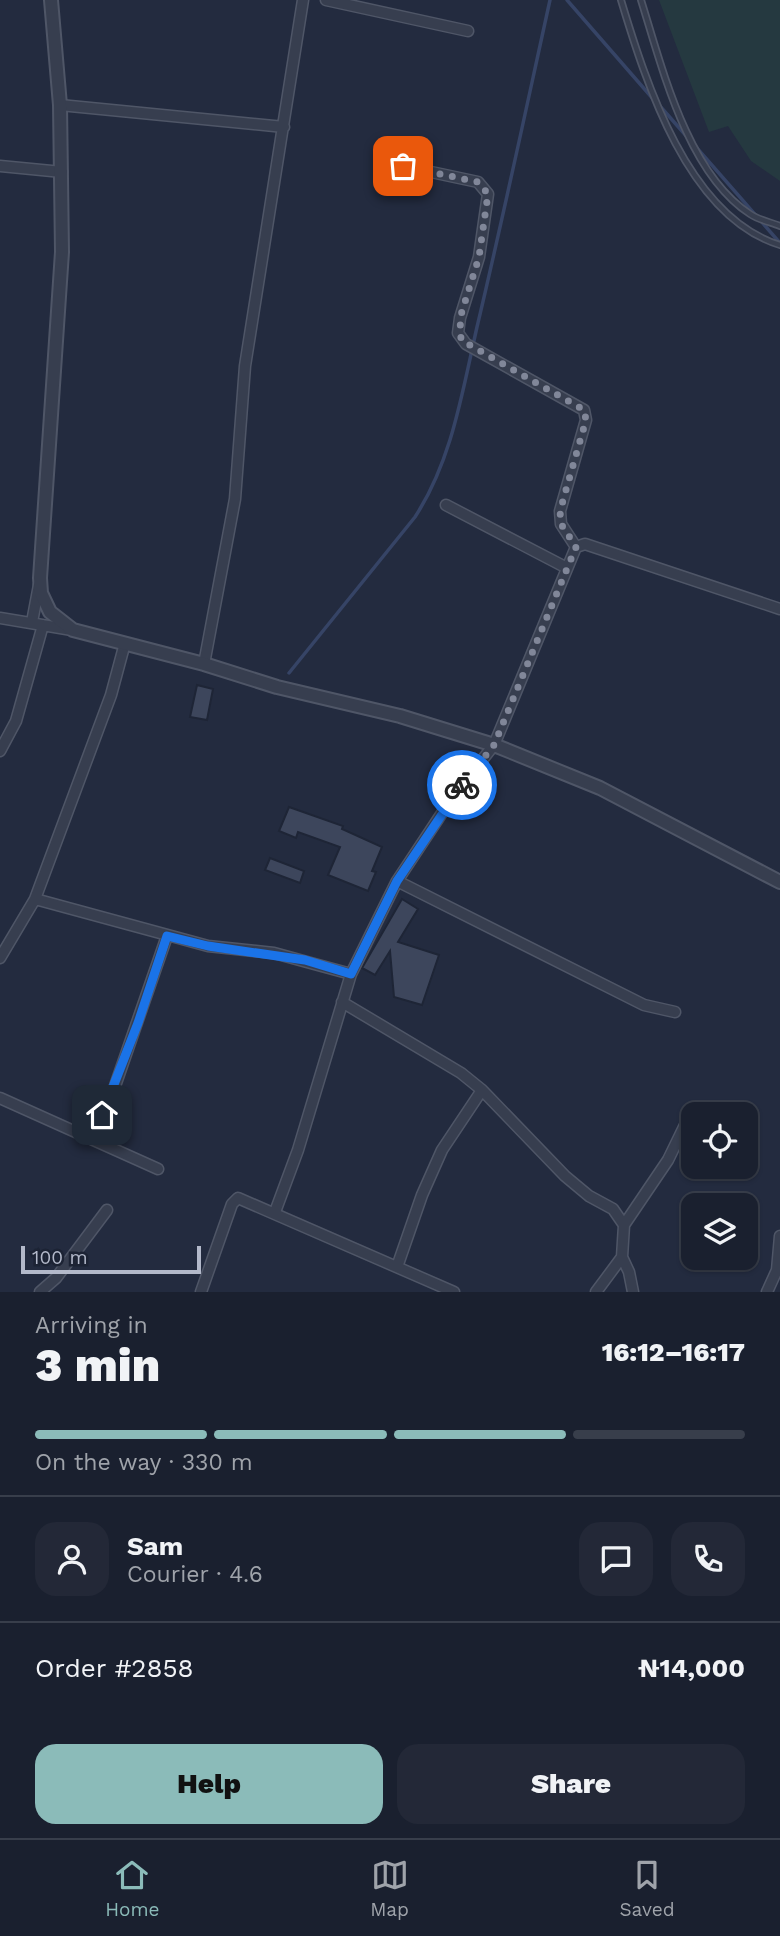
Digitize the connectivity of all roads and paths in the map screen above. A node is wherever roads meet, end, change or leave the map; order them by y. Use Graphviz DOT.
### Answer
graph roads {
  1 [pos="51,0"];
  2 [pos="303,0"];
  3 [pos="326,0"];
  4 [pos="621,0"];
  5 [pos="641,0"];
  6 [pos="468,31"];
  7 [pos="60,105"];
  8 [pos="284,127"];
  9 [pos="0,166"];
  10 [pos="403,166"];
  11 [pos="62,172"];
  12 [pos="780,226"];
  13 [pos="780,245"];
  14 [pos="446,505"];
  15 [pos="576,547"];
  16 [pos="567,568"];
  17 [pos="40,578"];
  18 [pos="780,609"];
  19 [pos="0,618"];
  20 [pos="38,624"];
  21 [pos="73,630"];
  22 [pos="125,643"];
  23 [pos="204,664"];
  24 [pos="494,745"];
  25 [pos="0,751"];
  26 [pos="397,881"];
  27 [pos="780,882"];
  28 [pos="35,899"];
  29 [pos="167,936"];
  30 [pos="0,958"];
  31 [pos="351,974"];
  32 [pos="342,1002"];
  33 [pos="675,1012"];
  34 [pos="482,1090"];
  35 [pos="0,1098"];
  36 [pos="681,1133"];
  37 [pos="91,1138"];
  38 [pos="158,1169"];
  39 [pos="107,1210"];
  40 [pos="275,1212"];
  41 [pos="624,1224"];
  42 [pos="780,1236"];
  43 [pos="622,1257"];
  44 [pos="397,1267"];
  45 [pos="40,1292"];
  46 [pos="201,1292"];
  47 [pos="454,1292"];
  48 [pos="596,1292"];
  49 [pos="634,1292"];
  50 [pos="767,1292"];
  1 -- 7 [label="street"];
  2 -- 8 [label="street"];
  3 -- 6 [label="street"];
  4 -- 13 [label="lane"];
  5 -- 12 [label="lane"];
  7 -- 8 [label="street"];
  7 -- 11 [label="street"];
  8 -- 23 [label="street"];
  9 -- 11 [label="street"];
  10 -- 15 [label="street"];
  11 -- 17 [label="street"];
  14 -- 16 [label="street"];
  15 -- 16 [label="street"];
  15 -- 18 [label="street"];
  16 -- 24 [label="street"];
  17 -- 20 [label="street"];
  17 -- 21 [label="street"];
  19 -- 20 [label="street"];
  20 -- 21 [label="street"];
  20 -- 25 [label="street"];
  21 -- 22 [label="street"];
  22 -- 23 [label="street"];
  22 -- 28 [label="street"];
  23 -- 24 [label="street"];
  24 -- 26 [label="street"];
  24 -- 27 [label="street"];
  26 -- 31 [label="street"];
  26 -- 33 [label="street"];
  28 -- 29 [label="street"];
  28 -- 30 [label="street"];
  29 -- 31 [label="street"];
  29 -- 37 [label="street"];
  31 -- 32 [label="street"];
  32 -- 34 [label="street"];
  32 -- 40 [label="street"];
  34 -- 41 [label="street"];
  34 -- 44 [label="street"];
  35 -- 37 [label="street"];
  36 -- 41 [label="street"];
  37 -- 38 [label="street"];
  39 -- 45 [label="street"];
  40 -- 44 [label="street"];
  40 -- 46 [label="street"];
  41 -- 43 [label="street"];
  42 -- 50 [label="street"];
  43 -- 48 [label="street"];
  43 -- 49 [label="street"];
  44 -- 47 [label="street"];
}
